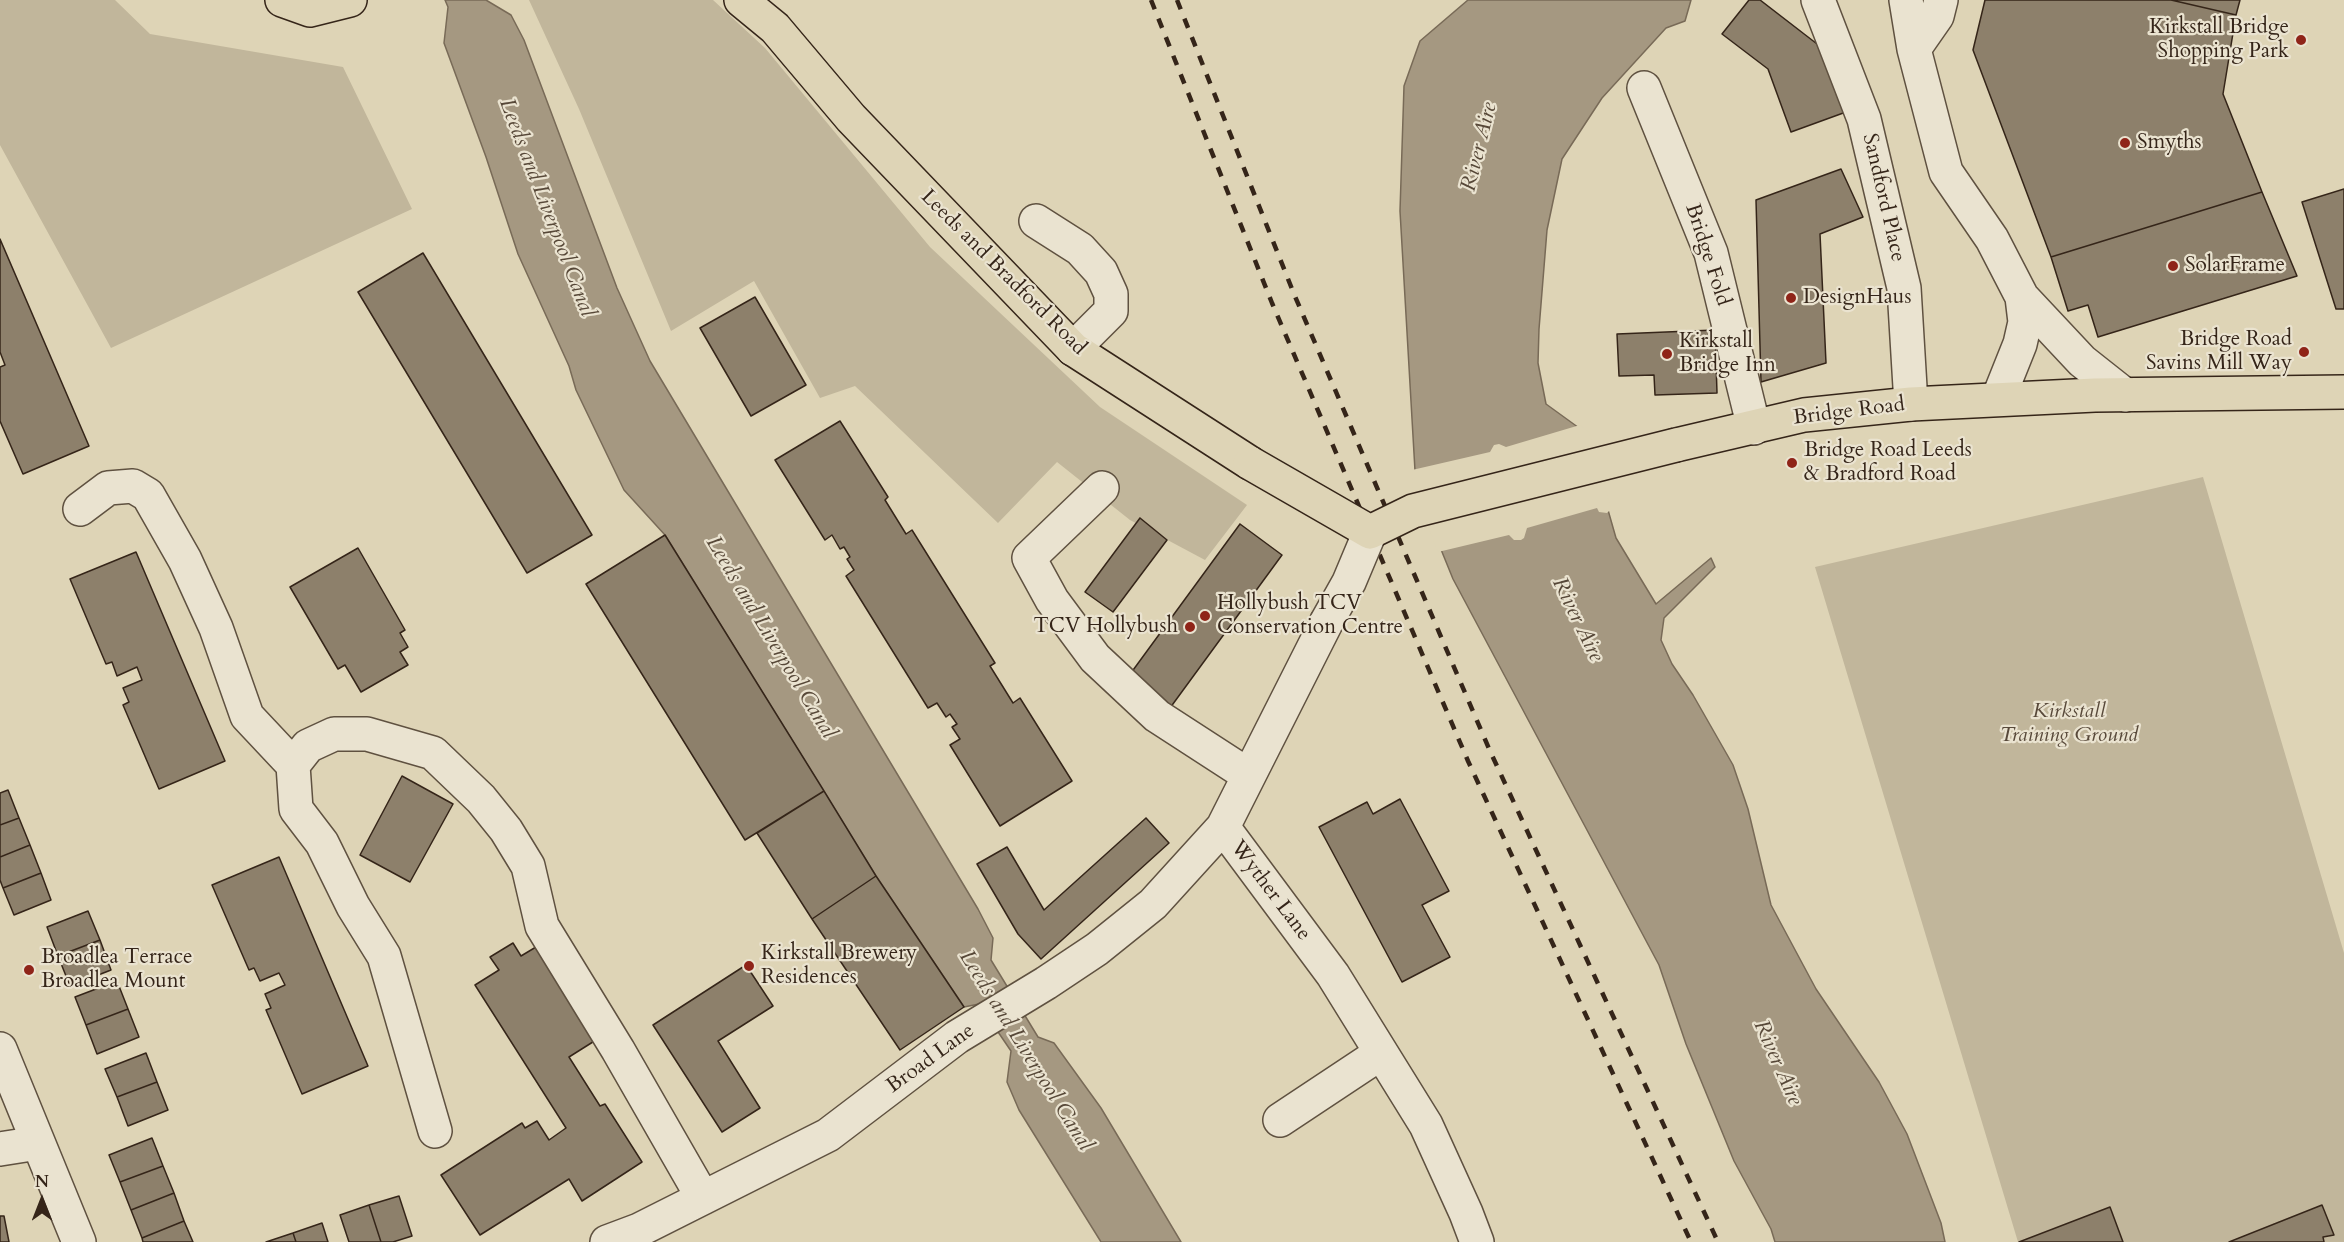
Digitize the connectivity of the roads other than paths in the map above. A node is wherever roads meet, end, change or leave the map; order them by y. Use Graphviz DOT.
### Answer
graph roads {
  1 [pos="282,0"];
  2 [pos="350,0"];
  3 [pos="741,0"];
  4 [pos="1818,0"];
  5 [pos="1906,0"];
  6 [pos="1941,0"];
  7 [pos="1914,49"];
  8 [pos="1644,88"];
  9 [pos="1036,220"];
  10 [pos="2022,297"];
  11 [pos="1073,349"];
  12 [pos="2342,393"];
  13 [pos="2126,394"];
  14 [pos="1998,399"];
  15 [pos="1911,404"];
  16 [pos="1754,428"];
  17 [pos="1102,488"];
  18 [pos="80,509"];
  19 [pos="1370,532"];
  20 [pos="293,765"];
  21 [pos="1248,775"];
  22 [pos="1222,827"];
  23 [pos="0,1049"];
  24 [pos="1381,1053"];
  25 [pos="1281,1120"];
  26 [pos="435,1131"];
  27 [pos="38,1143"];
  28 [pos="0,1149"];
  29 [pos="703,1198"];
  30 [pos="79,1242"];
  31 [pos="607,1242"];
  32 [pos="1477,1242"];
  1 -- 2 [label="main road"];
  3 -- 11 [label="main road, Leeds and Bradford Road"];
  4 -- 15 [label="street, Sandford Place"];
  5 -- 7 [label="street"];
  6 -- 7 [label="street"];
  7 -- 10 [label="street"];
  8 -- 16 [label="street, Bridge Fold"];
  9 -- 11 [label="street"];
  10 -- 13 [label="street"];
  10 -- 14 [label="street"];
  11 -- 19 [label="main road, Leeds and Bradford Road, bridge"];
  12 -- 13 [label="main road, Bridge Road"];
  13 -- 14 [label="main road, Bridge Road"];
  14 -- 15 [label="main road, Bridge Road"];
  15 -- 16 [label="main road, Bridge Road"];
  16 -- 19 [label="main road, Bridge Road, bridge"];
  17 -- 21 [label="street"];
  18 -- 20 [label="street"];
  19 -- 21 [label="street, Wyther Lane, bridge"];
  20 -- 26 [label="street"];
  20 -- 29 [label="street"];
  21 -- 22 [label="street, Wyther Lane"];
  22 -- 24 [label="street, Wyther Lane"];
  22 -- 29 [label="street, Broad Lane"];
  23 -- 27 [label="street"];
  24 -- 25 [label="street"];
  24 -- 32 [label="street, Wyther Lane"];
  27 -- 28 [label="street"];
  27 -- 30 [label="street"];
  29 -- 31 [label="street, Broad Lane"];
}
